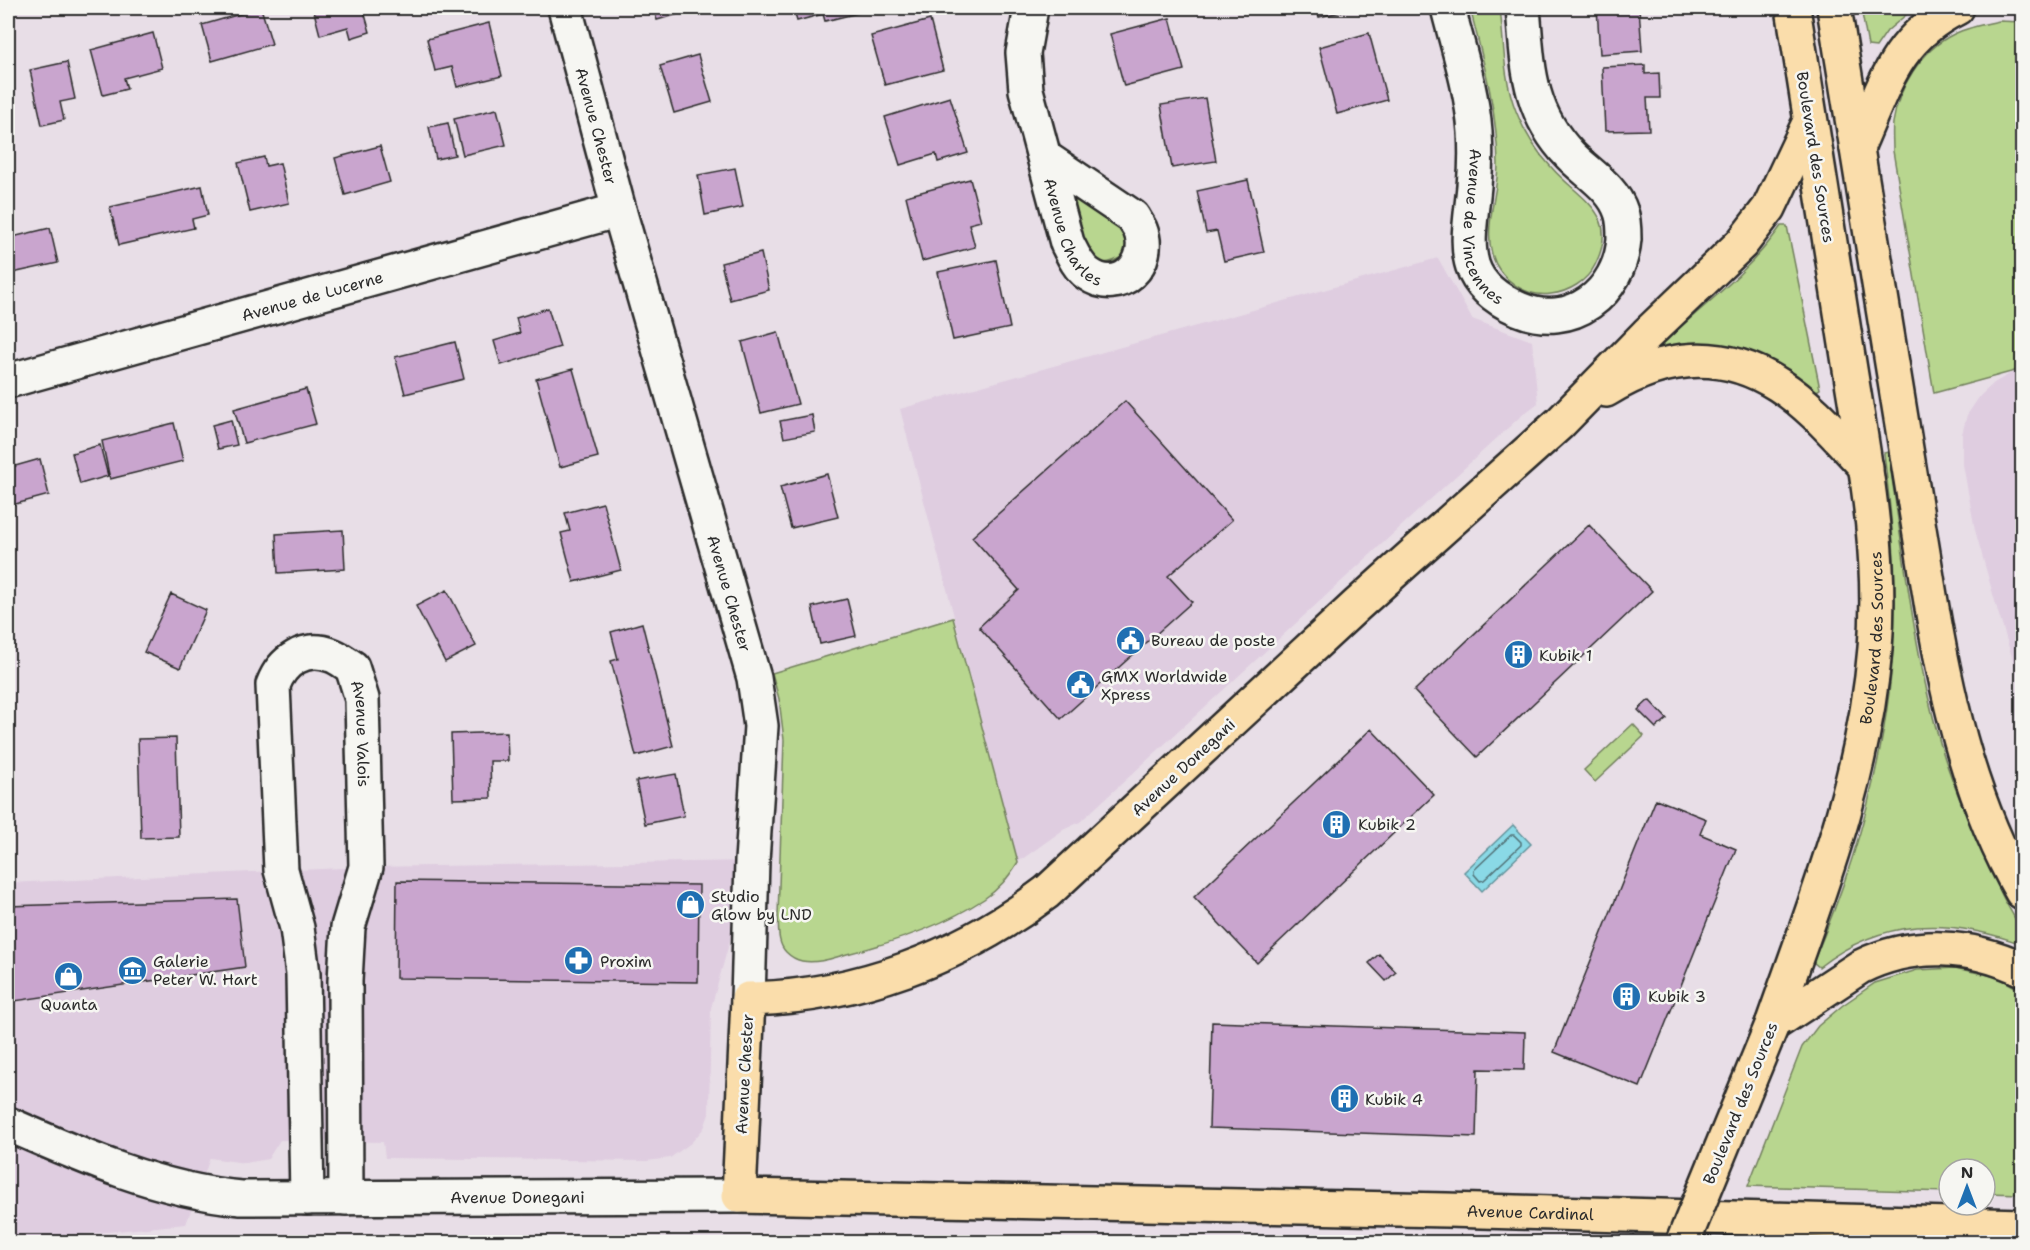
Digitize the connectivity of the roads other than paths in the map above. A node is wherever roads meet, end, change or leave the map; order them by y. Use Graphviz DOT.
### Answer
graph roads {
  1 [pos="565,8"];
  2 [pos="1031,8"];
  3 [pos="1448,8"];
  4 [pos="1523,8"];
  5 [pos="1793,8"];
  6 [pos="1834,8"];
  7 [pos="1957,8"];
  8 [pos="1810,121"];
  9 [pos="1857,148"];
  10 [pos="1044,157"];
  11 [pos="619,210"];
  12 [pos="8,381"];
  13 [pos="1559,424"];
  14 [pos="1866,467"];
  15 [pos="2022,892"];
  16 [pos="2022,969"];
  17 [pos="748,999"];
  18 [pos="1772,1025"];
  19 [pos="8,1124"];
  20 [pos="739,1196"];
  21 [pos="307,1198"];
  22 [pos="346,1198"];
  23 [pos="1040,1201"];
  24 [pos="2022,1226"];
  25 [pos="1683,1242"];
  1 -- 11 [label="street, Avenue Chester"];
  2 -- 10 [label="street, Avenue Charles"];
  3 -- 4 [label="street, Avenue de Vincennes"];
  5 -- 8 [label="main road, Boulevard des Sources"];
  6 -- 9 [label="main road"];
  7 -- 9 [label="main road"];
  8 -- 13 [label="main road"];
  8 -- 14 [label="main road, Boulevard des Sources"];
  9 -- 15 [label="main road"];
  11 -- 12 [label="street, Avenue de Lucerne"];
  11 -- 17 [label="street, Avenue Chester"];
  13 -- 14 [label="main road"];
  13 -- 17 [label="main road, Avenue Donegani"];
  14 -- 18 [label="main road, Boulevard des Sources"];
  16 -- 18 [label="main road"];
  17 -- 20 [label="main road, Avenue Chester"];
  18 -- 25 [label="main road, Boulevard des Sources, bridge"];
  19 -- 21 [label="street, Avenue Donegani"];
  20 -- 22 [label="street, Avenue Donegani"];
  20 -- 23 [label="main road, Avenue Donegani"];
  21 -- 22 [label="street, Avenue Donegani"];
  21 -- 22 [label="street, Avenue Valois"];
  23 -- 24 [label="main road, Avenue Cardinal"];
}
